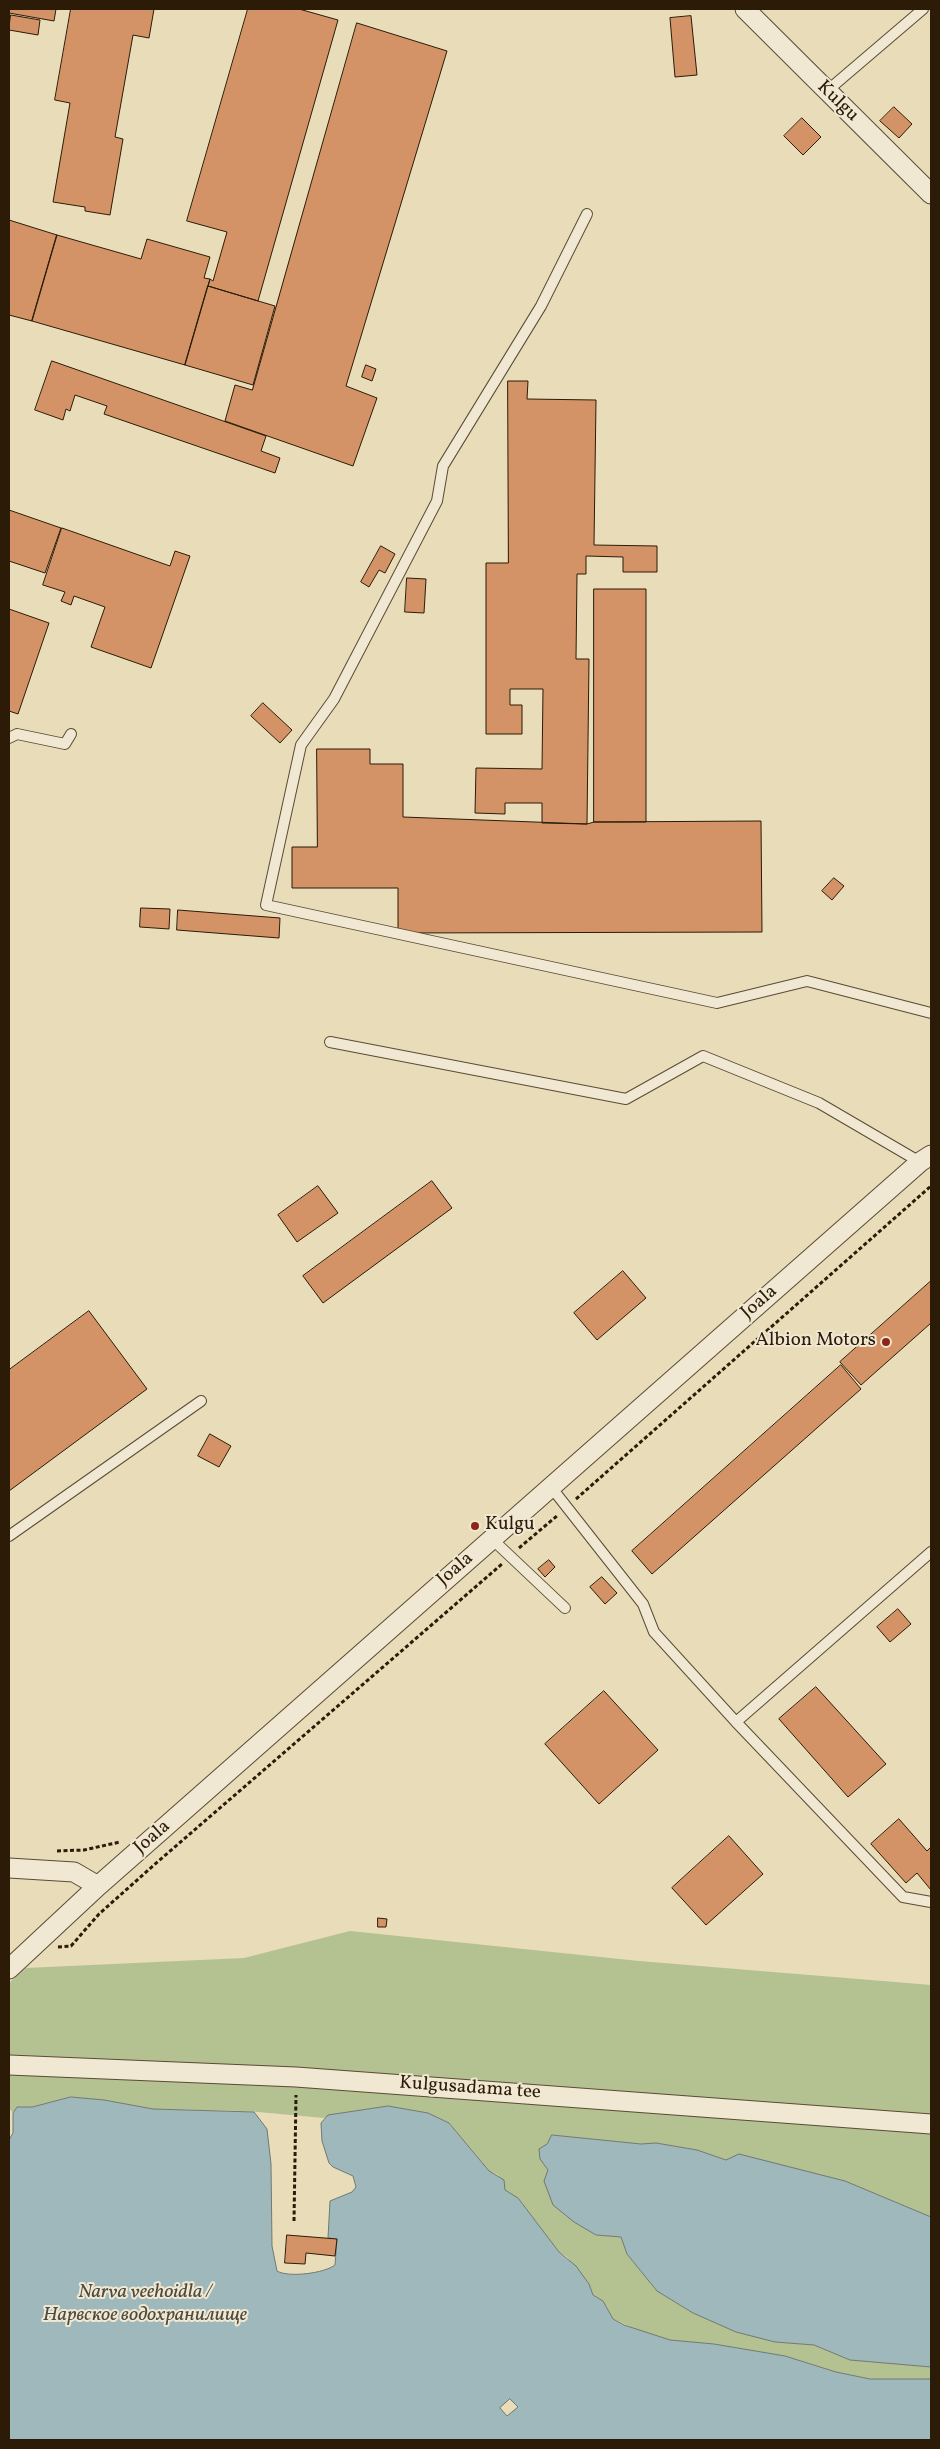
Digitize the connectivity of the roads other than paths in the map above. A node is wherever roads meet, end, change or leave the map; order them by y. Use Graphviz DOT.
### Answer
graph roads {
  1 [pos="744,9"];
  2 [pos="923,9"];
  3 [pos="827,91"];
  4 [pos="931,194"];
  5 [pos="586,214"];
  6 [pos="71,734"];
  7 [pos="9,738"];
  8 [pos="931,1013"];
  9 [pos="330,1042"];
  10 [pos="926,1158"];
  11 [pos="201,1401"];
  12 [pos="551,1487"];
  13 [pos="9,1536"];
  14 [pos="492,1539"];
  15 [pos="931,1552"];
  16 [pos="566,1608"];
  17 [pos="736,1722"];
  18 [pos="9,1868"];
  19 [pos="98,1886"];
  20 [pos="931,1902"];
  21 [pos="9,1970"];
  22 [pos="9,2066"];
  23 [pos="931,2124"];
  1 -- 3 [label="street, Kulgu"];
  2 -- 3 [label="lane"];
  3 -- 4 [label="street, Kulgu"];
  5 -- 8 [label="lane"];
  6 -- 7 [label="lane"];
  9 -- 10 [label="lane"];
  10 -- 12 [label="street, Joala"];
  11 -- 13 [label="lane"];
  12 -- 14 [label="street, Joala"];
  12 -- 17 [label="lane"];
  14 -- 16 [label="lane"];
  14 -- 19 [label="street, Joala"];
  15 -- 17 [label="lane"];
  17 -- 20 [label="lane"];
  18 -- 19 [label="street"];
  19 -- 21 [label="street, Joala"];
  22 -- 23 [label="street, Kulgusadama tee"];
}
